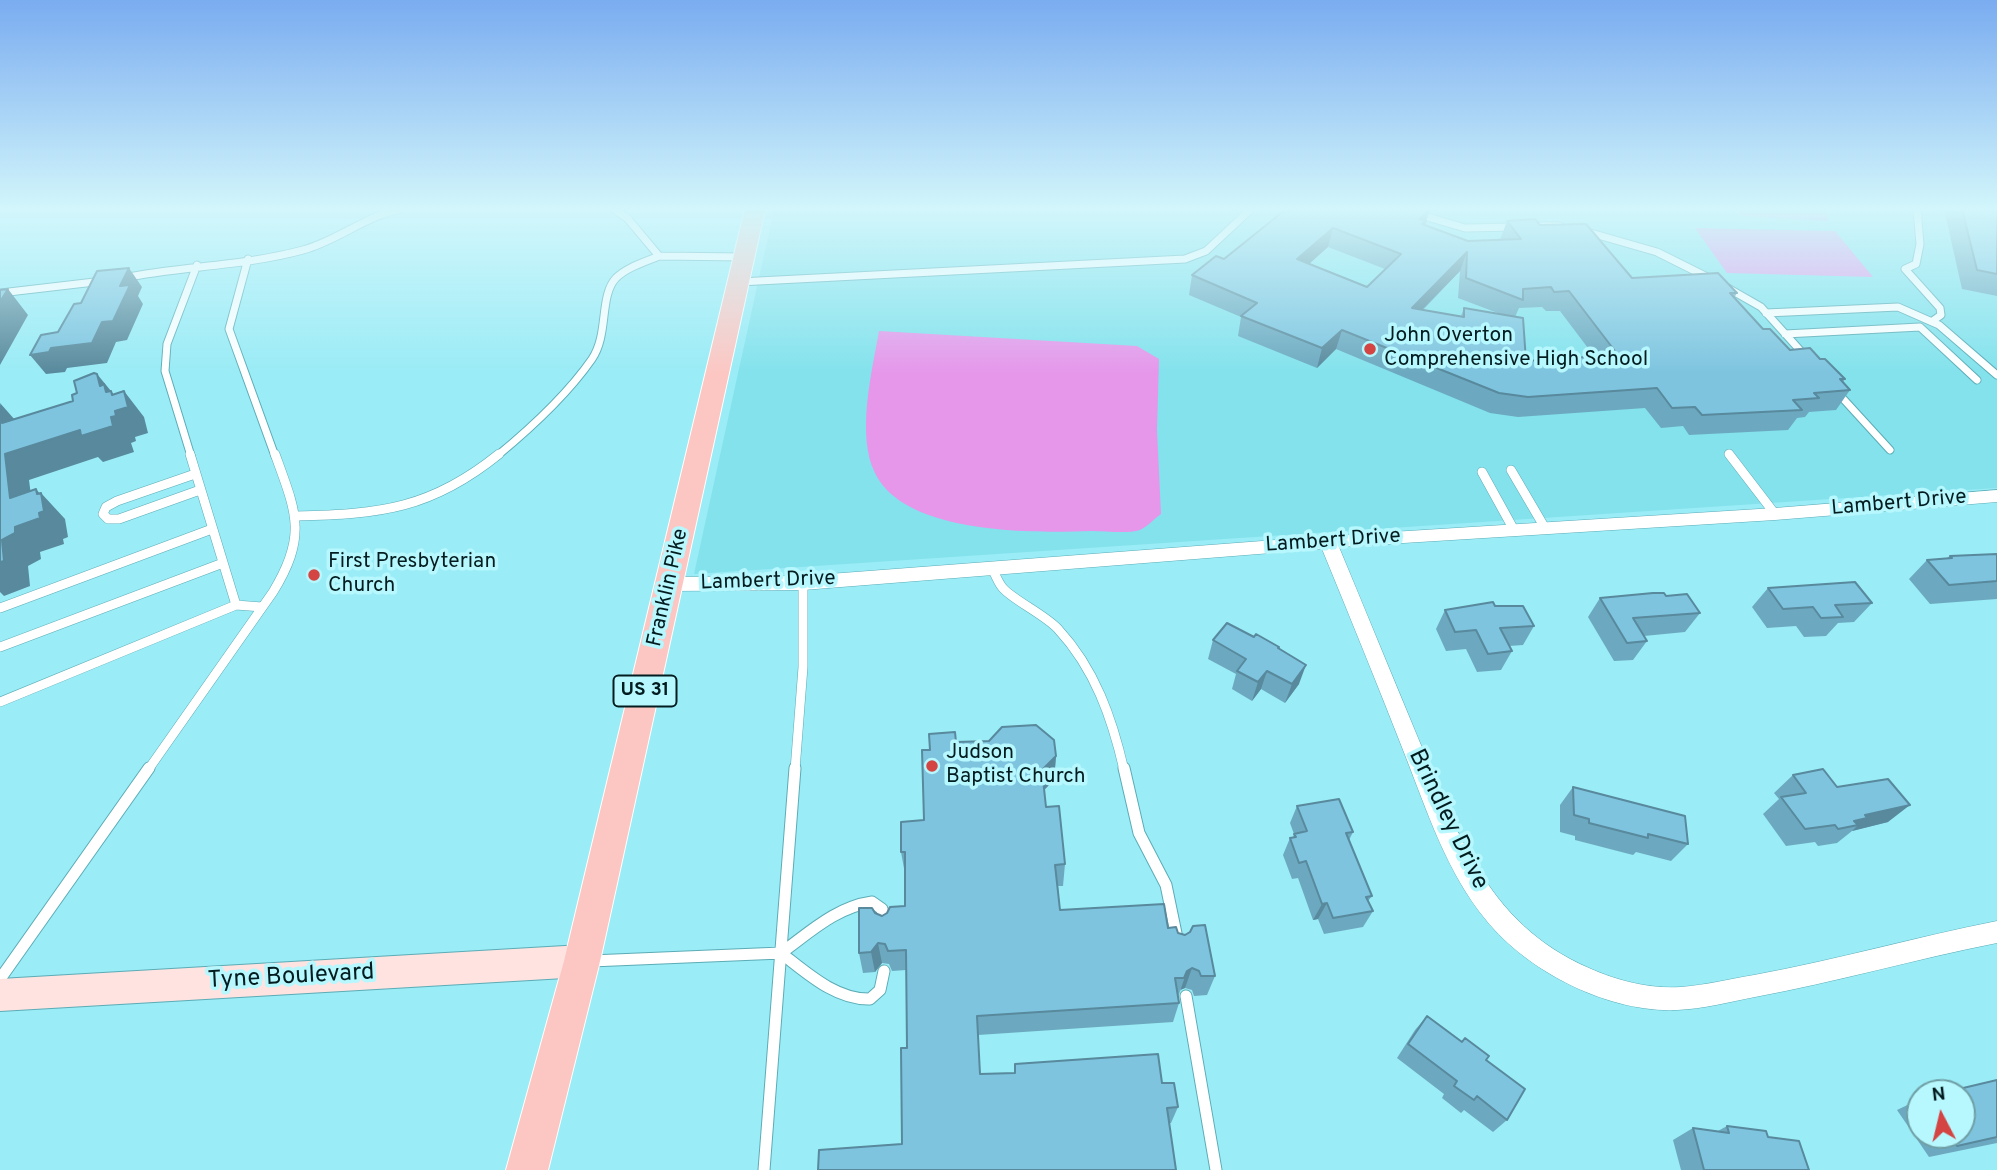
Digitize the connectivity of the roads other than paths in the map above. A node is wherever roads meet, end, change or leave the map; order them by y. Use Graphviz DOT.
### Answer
graph roads {
  1 [pos="209,264"];
  2 [pos="247,264"];
  3 [pos="642,264"];
  4 [pos="707,264"];
  5 [pos="742,264"];
  6 [pos="959,264"];
  7 [pos="1681,264"];
  8 [pos="1916,264"];
  9 [pos="197,265"];
  10 [pos="741,269"];
  11 [pos="0,293"];
  12 [pos="1766,313"];
  13 [pos="1934,320"];
  14 [pos="1785,334"];
  15 [pos="1816,369"];
  16 [pos="1997,375"];
  17 [pos="1977,380"];
  18 [pos="1833,387"];
  19 [pos="1890,450"];
  20 [pos="1729,454"];
  21 [pos="1511,470"];
  22 [pos="1482,472"];
  23 [pos="195,474"];
  24 [pos="200,490"];
  25 [pos="1997,496"];
  26 [pos="1775,514"];
  27 [pos="296,516"];
  28 [pos="1545,528"];
  29 [pos="212,529"];
  30 [pos="1514,530"];
  31 [pos="1328,542"];
  32 [pos="223,563"];
  33 [pos="992,568"];
  34 [pos="803,583"];
  35 [pos="670,584"];
  36 [pos="236,605"];
  37 [pos="261,607"];
  38 [pos="0,608"];
  39 [pos="0,647"];
  40 [pos="0,702"];
  41 [pos="885,928"];
  42 [pos="1997,932"];
  43 [pos="1178,947"];
  44 [pos="781,953"];
  45 [pos="582,961"];
  46 [pos="884,971"];
  47 [pos="0,979"];
  48 [pos="0,995"];
  49 [pos="1186,996"];
  50 [pos="527,1170"];
  51 [pos="764,1170"];
  52 [pos="1216,1170"];
  1 -- 9 [label="lane"];
  2 -- 27 [label="lane"];
  3 -- 27 [label="lane"];
  4 -- 10 [label="lane"];
  5 -- 10 [label="main road, Franklin Pike / US 31"];
  6 -- 10 [label="lane"];
  7 -- 12 [label="lane"];
  8 -- 13 [label="lane"];
  9 -- 11 [label="lane"];
  9 -- 23 [label="lane"];
  10 -- 35 [label="main road, Franklin Pike / US 31"];
  12 -- 13 [label="lane"];
  12 -- 14 [label="lane"];
  13 -- 16 [label="lane"];
  14 -- 15 [label="lane"];
  14 -- 17 [label="lane"];
  18 -- 19 [label="lane"];
  20 -- 26 [label="lane"];
  21 -- 28 [label="lane"];
  22 -- 30 [label="lane"];
  23 -- 24 [label="lane"];
  23 -- 24 [label="lane"];
  24 -- 29 [label="lane"];
  25 -- 26 [label="street, Lambert Drive"];
  26 -- 28 [label="street, Lambert Drive"];
  27 -- 37 [label="lane"];
  28 -- 30 [label="street, Lambert Drive"];
  29 -- 32 [label="lane"];
  29 -- 38 [label="lane"];
  30 -- 31 [label="street, Lambert Drive"];
  31 -- 33 [label="street, Lambert Drive"];
  31 -- 42 [label="street, Brindley Drive"];
  32 -- 36 [label="lane"];
  32 -- 39 [label="lane"];
  33 -- 34 [label="street, Lambert Drive"];
  33 -- 43 [label="lane"];
  34 -- 35 [label="street, Lambert Drive"];
  34 -- 44 [label="lane"];
  35 -- 45 [label="main road, Franklin Pike / US 31"];
  36 -- 37 [label="lane"];
  36 -- 40 [label="lane"];
  37 -- 47 [label="lane"];
  41 -- 44 [label="lane"];
  44 -- 45 [label="lane"];
  44 -- 46 [label="lane"];
  44 -- 51 [label="lane"];
  45 -- 48 [label="street, Tyne Boulevard"];
  45 -- 50 [label="main road, Franklin Pike / US 31"];
  49 -- 52 [label="lane"];
}
